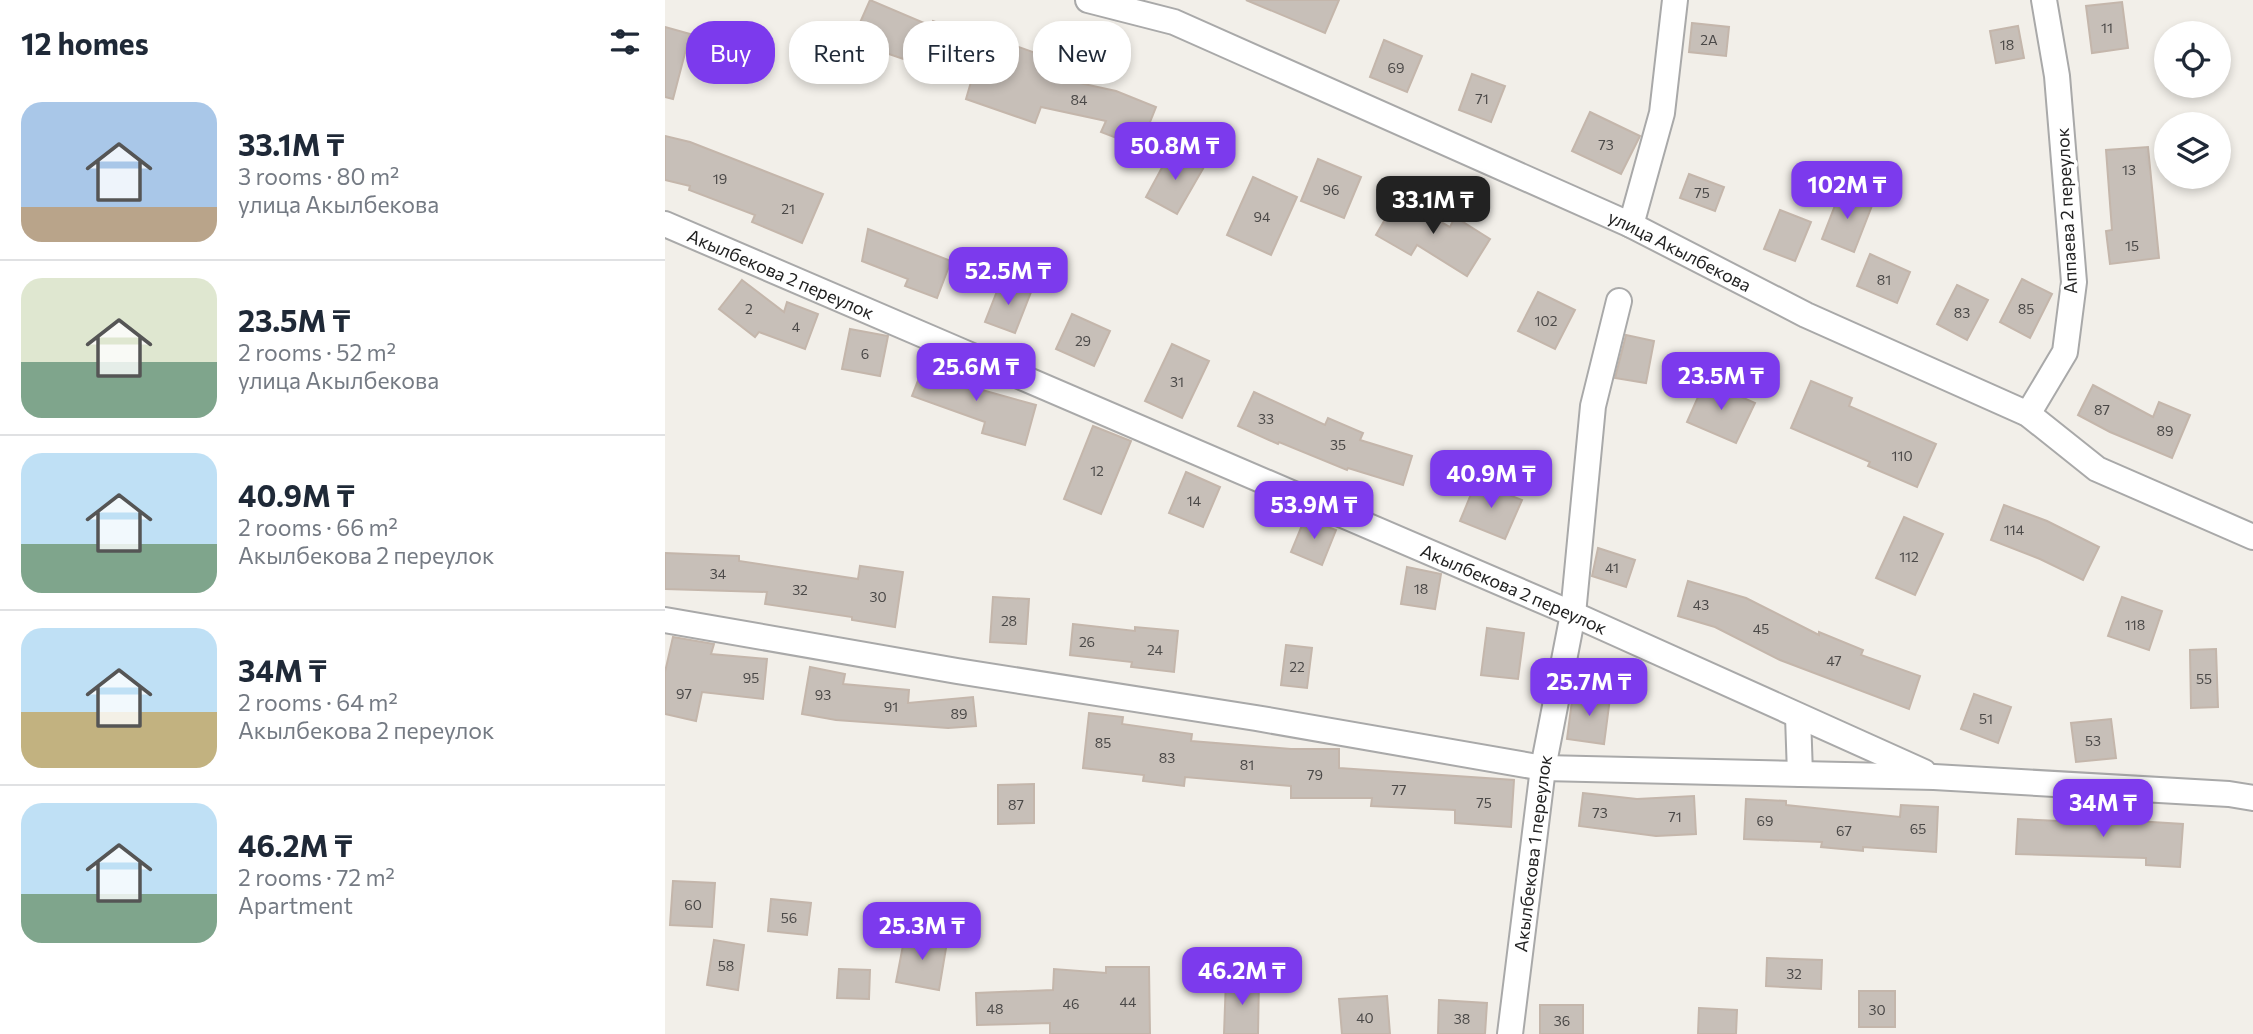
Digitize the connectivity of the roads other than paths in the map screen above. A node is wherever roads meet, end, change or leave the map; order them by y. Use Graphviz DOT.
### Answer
graph roads {
  1 [pos="1088,0"];
  2 [pos="1675,0"];
  3 [pos="2044,0"];
  4 [pos="665,224"];
  5 [pos="1631,225"];
  6 [pos="1619,301"];
  7 [pos="2028,414"];
  8 [pos="2253,537"];
  9 [pos="1573,614"];
  10 [pos="665,620"];
  11 [pos="1798,716"];
  12 [pos="1543,768"];
  13 [pos="1800,774"];
  14 [pos="1934,777"];
  15 [pos="2253,798"];
  16 [pos="1510,1034"];
  1 -- 5 [label="street, улица Акылбекова"];
  2 -- 5 [label="street"];
  3 -- 7 [label="street, Аппаева 2 переулок"];
  4 -- 9 [label="street, Акылбекова 2 переулок"];
  5 -- 7 [label="street, улица Акылбекова"];
  6 -- 9 [label="street, Акылбекова 1 переулок"];
  7 -- 8 [label="street, улица Акылбекова"];
  9 -- 11 [label="street, Акылбекова 2 переулок"];
  9 -- 12 [label="street, Акылбекова 1 переулок"];
  10 -- 12 [label="street, Акылбекова 2 переулок"];
  11 -- 13 [label="street"];
  11 -- 14 [label="street, Акылбекова 2 переулок"];
  12 -- 13 [label="street, Акылбекова 2 переулок"];
  12 -- 16 [label="street, Акылбекова 1 переулок"];
  13 -- 14 [label="street, Акылбекова 2 переулок"];
  14 -- 15 [label="street, Акылбекова 2 переулок"];
}
